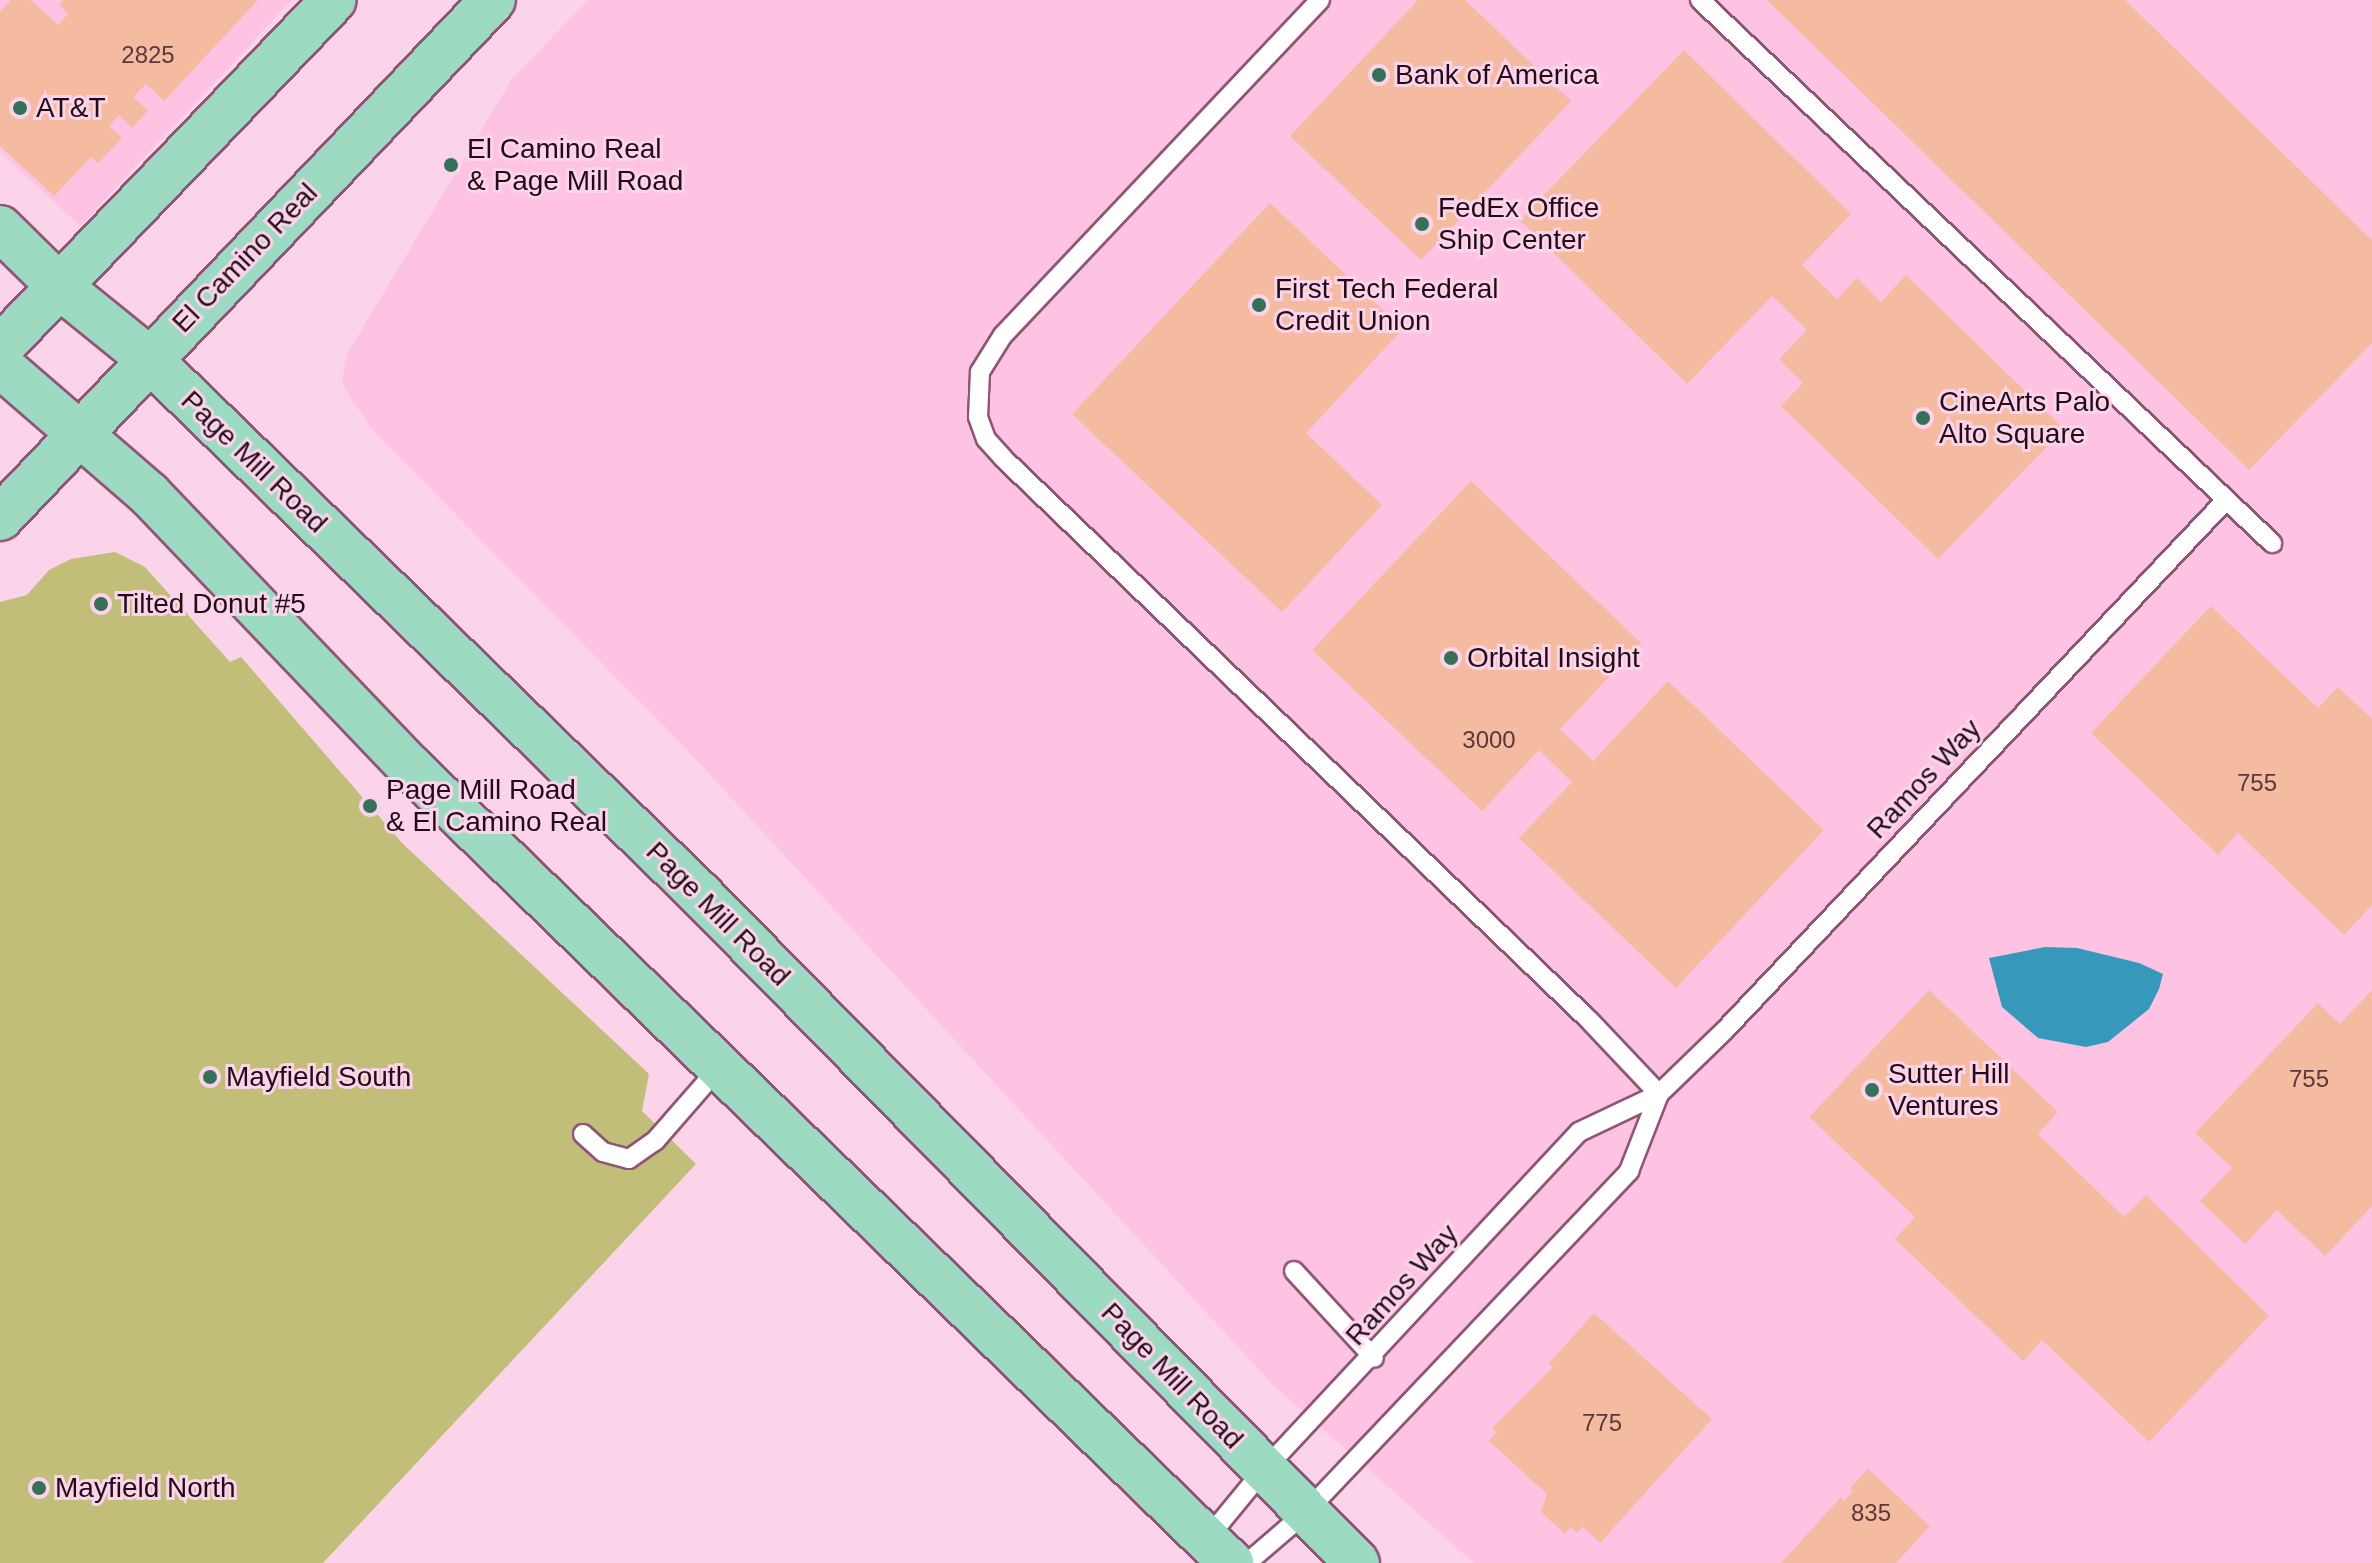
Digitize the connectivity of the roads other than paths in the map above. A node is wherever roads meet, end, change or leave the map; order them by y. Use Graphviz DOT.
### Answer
graph roads {
  1 [pos="334,0"];
  2 [pos="493,0"];
  3 [pos="1320,0"];
  4 [pos="1700,0"];
  5 [pos="0,228"];
  6 [pos="59,286"];
  7 [pos="0,348"];
  8 [pos="148,358"];
  9 [pos="0,365"];
  10 [pos="80,430"];
  11 [pos="2226,500"];
  12 [pos="0,518"];
  13 [pos="2272,543"];
  14 [pos="717,1070"];
  15 [pos="1659,1094"];
  16 [pos="583,1134"];
  17 [pos="1294,1271"];
  18 [pos="1374,1358"];
  19 [pos="1262,1472"];
  20 [pos="1304,1514"];
  21 [pos="1219,1552"];
  22 [pos="1247,1563"];
  23 [pos="1357,1563"];
  1 -- 6 [label="main road"];
  2 -- 8 [label="main road, El Camino Real"];
  3 -- 15 [label="lane"];
  4 -- 11 [label="lane"];
  5 -- 6 [label="main road, Page Mill Road"];
  6 -- 7 [label="main road"];
  6 -- 8 [label="main road, Page Mill Road"];
  8 -- 10 [label="main road, El Camino Real"];
  8 -- 19 [label="main road, Page Mill Road"];
  9 -- 10 [label="main road"];
  10 -- 12 [label="main road, El Camino Real"];
  10 -- 14 [label="main road"];
  11 -- 13 [label="lane"];
  11 -- 15 [label="lane, Ramos Way"];
  14 -- 16 [label="lane"];
  14 -- 21 [label="main road"];
  15 -- 18 [label="lane, Ramos Way"];
  15 -- 20 [label="lane, Ramos Way"];
  17 -- 18 [label="lane"];
  18 -- 19 [label="lane, Ramos Way"];
  19 -- 20 [label="main road, Page Mill Road"];
  19 -- 21 [label="lane, Ramos Way"];
  20 -- 22 [label="lane, Ramos Way"];
  20 -- 23 [label="main road, Page Mill Road"];
}
